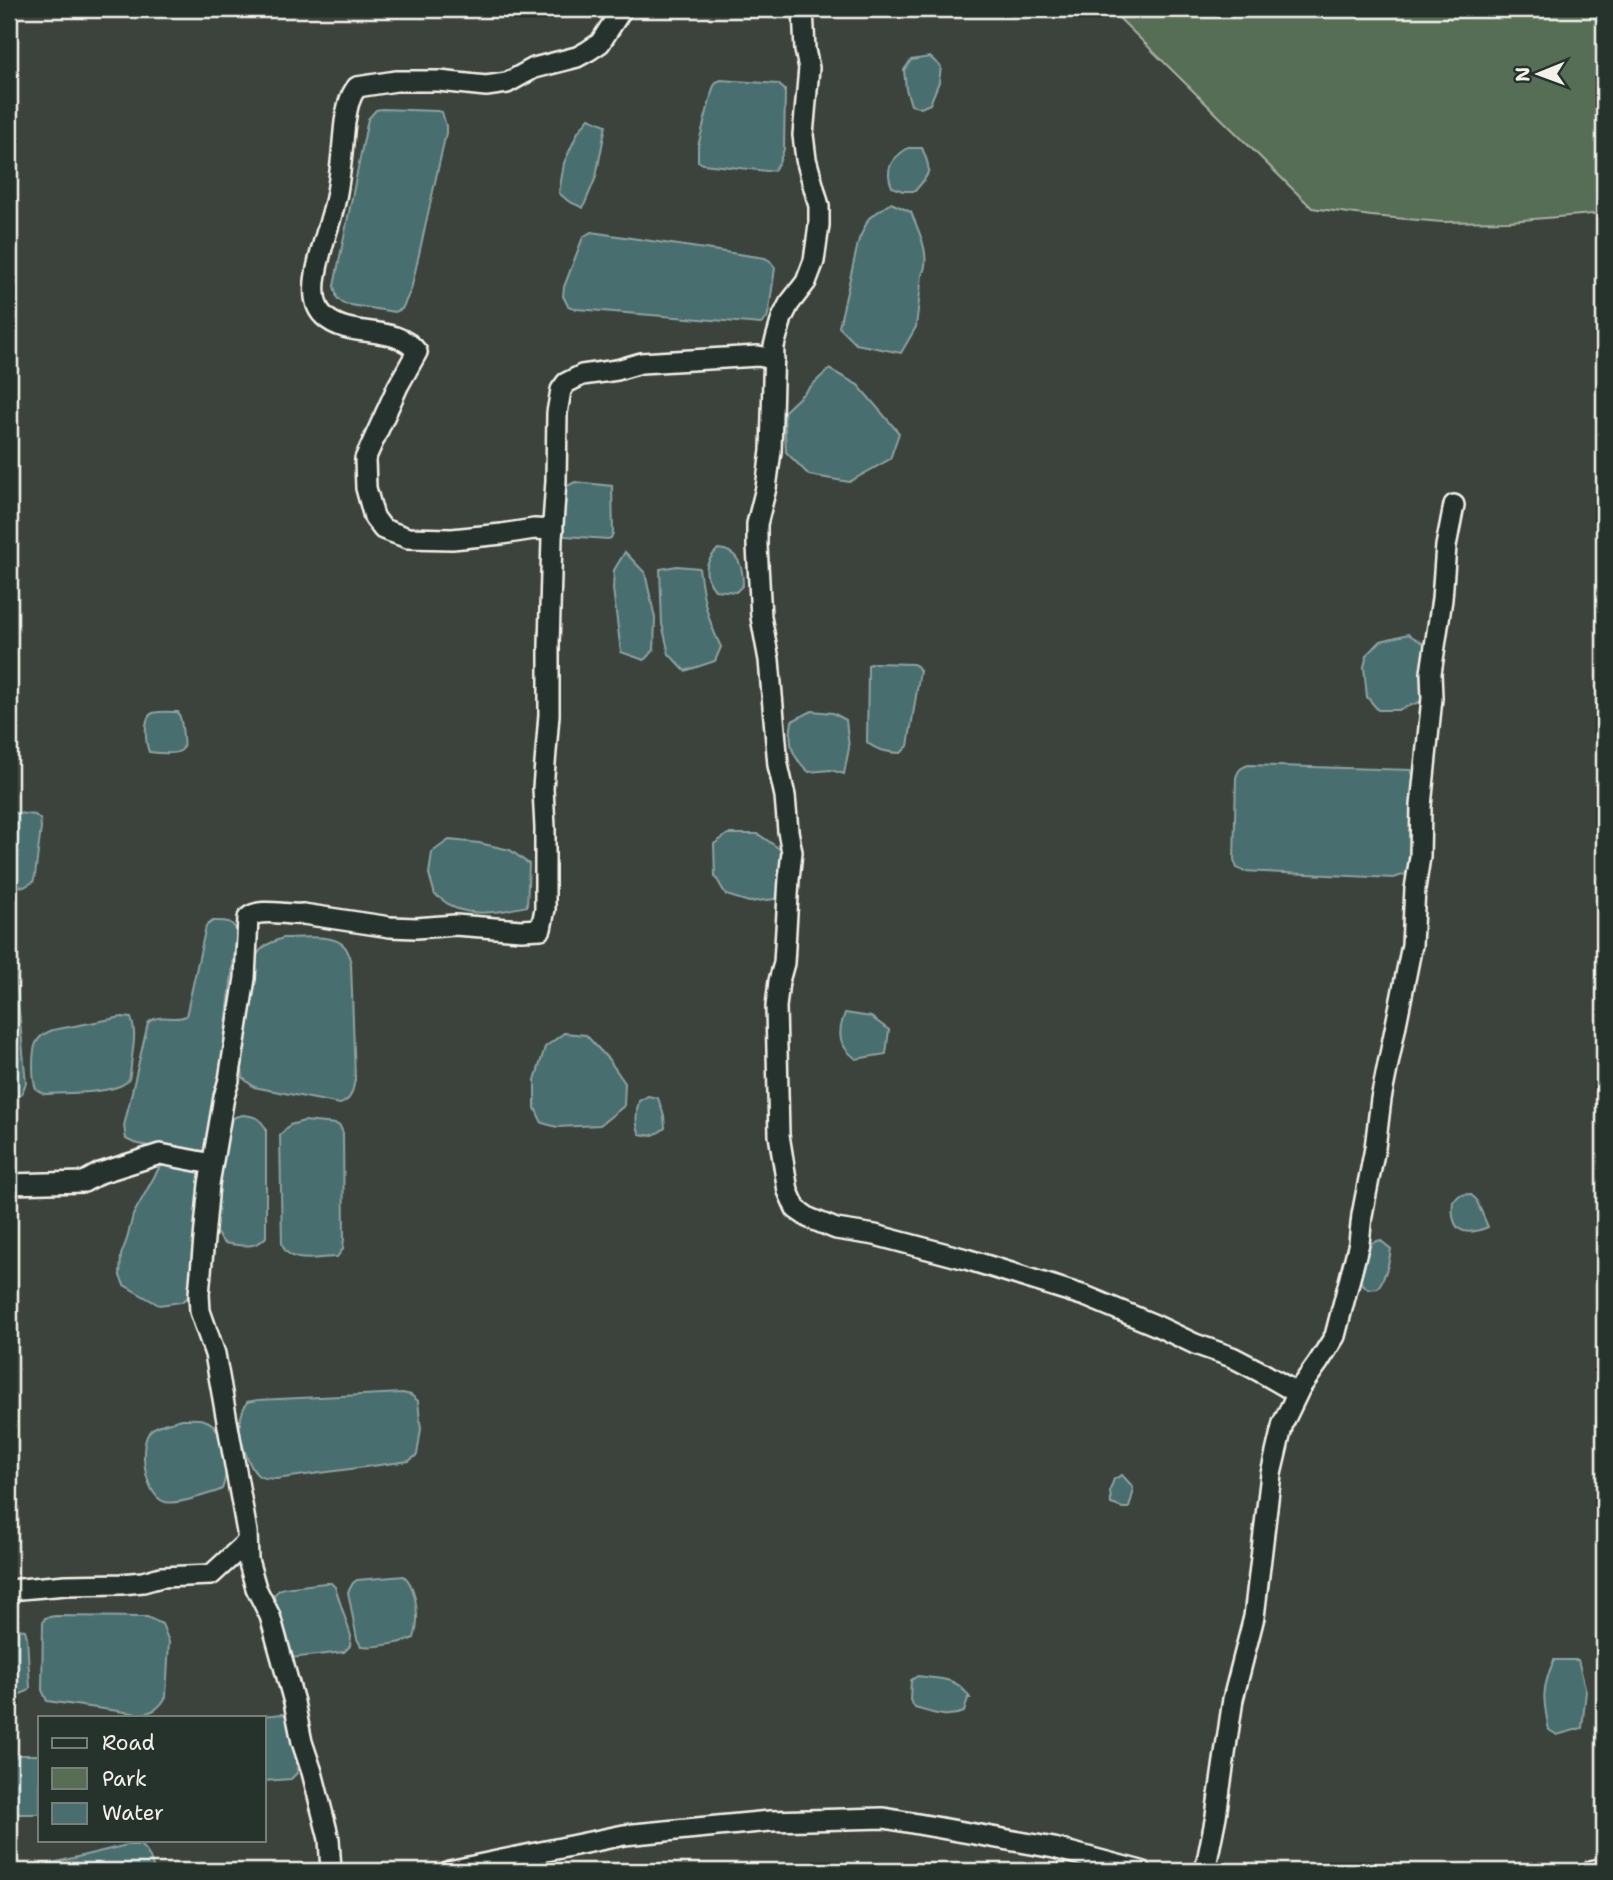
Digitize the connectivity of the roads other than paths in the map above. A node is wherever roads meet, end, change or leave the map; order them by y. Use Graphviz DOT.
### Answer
graph roads {
  1 [pos="622,9"];
  2 [pos="803,9"];
  3 [pos="774,359"];
  4 [pos="1454,505"];
  5 [pos="552,530"];
  6 [pos="212,1164"];
  7 [pos="9,1184"];
  8 [pos="1297,1393"];
  9 [pos="247,1542"];
  10 [pos="9,1590"];
  11 [pos="1604,1868"];
  12 [pos="331,1871"];
  13 [pos="449,1871"];
  14 [pos="1141,1871"];
  15 [pos="1205,1871"];
  16 [pos="1591,1871"];
  1 -- 5 [label="street"];
  2 -- 3 [label="street"];
  3 -- 5 [label="street"];
  3 -- 8 [label="street"];
  4 -- 8 [label="street"];
  5 -- 6 [label="street"];
  6 -- 7 [label="street"];
  6 -- 9 [label="street"];
  8 -- 15 [label="street"];
  9 -- 10 [label="street"];
  9 -- 12 [label="street"];
  11 -- 16 [label="street"];
  13 -- 14 [label="street"];
}
